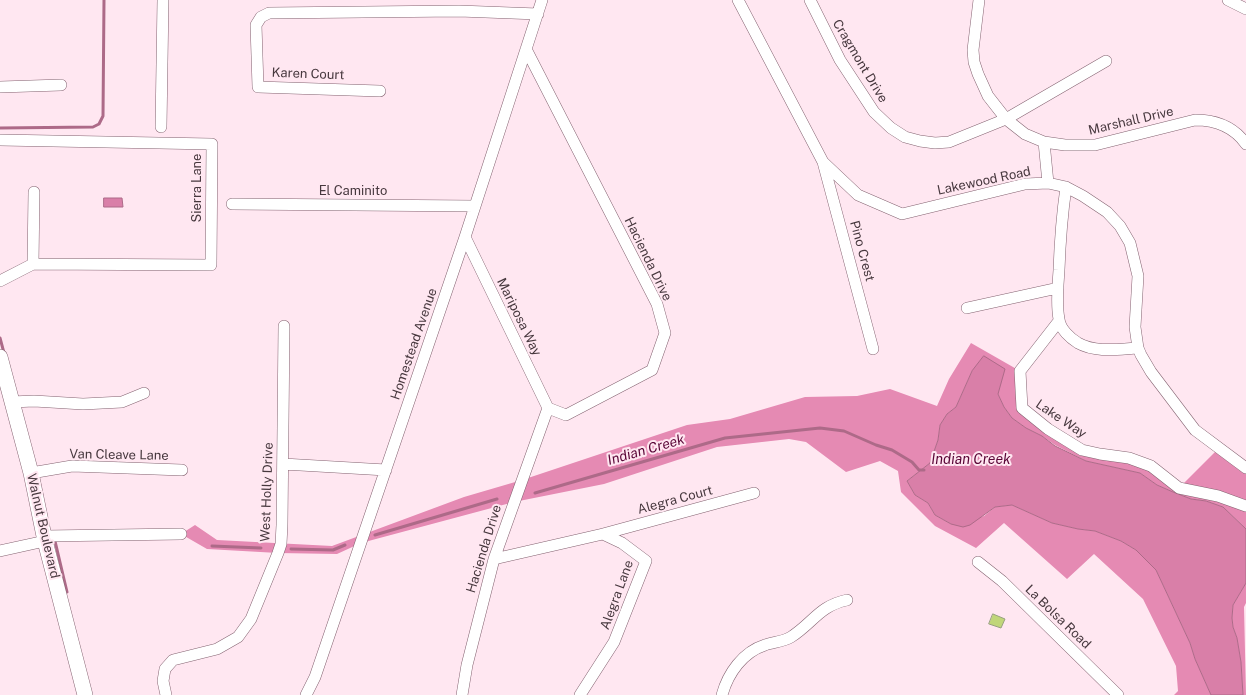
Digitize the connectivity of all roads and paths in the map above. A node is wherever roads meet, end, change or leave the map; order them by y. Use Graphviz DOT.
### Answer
graph roads {
  1 [pos="163,0"];
  2 [pos="542,0"];
  3 [pos="738,0"];
  4 [pos="810,0"];
  5 [pos="979,0"];
  6 [pos="1228,0"];
  7 [pos="1246,10"];
  8 [pos="538,14"];
  9 [pos="526,49"];
  10 [pos="1106,61"];
  11 [pos="61,85"];
  12 [pos="0,87"];
  13 [pos="380,91"];
  14 [pos="1006,119"];
  15 [pos="161,127"];
  16 [pos="0,140"];
  17 [pos="1044,142"];
  18 [pos="1246,144"];
  19 [pos="823,162"];
  20 [pos="1048,183"];
  21 [pos="1066,187"];
  22 [pos="34,192"];
  23 [pos="232,204"];
  24 [pos="475,206"];
  25 [pos="465,237"];
  26 [pos="33,264"];
  27 [pos="0,281"];
  28 [pos="1058,288"];
  29 [pos="967,308"];
  30 [pos="1059,321"];
  31 [pos="284,326"];
  32 [pos="1138,348"];
  33 [pos="874,349"];
  34 [pos="0,357"];
  35 [pos="144,393"];
  36 [pos="12,402"];
  37 [pos="548,408"];
  38 [pos="283,464"];
  39 [pos="1246,468"];
  40 [pos="182,470"];
  41 [pos="386,470"];
  42 [pos="31,473"];
  43 [pos="754,493"];
  44 [pos="1246,506"];
  45 [pos="180,534"];
  46 [pos="603,534"];
  47 [pos="45,538"];
  48 [pos="0,551"];
  49 [pos="494,559"];
  50 [pos="978,562"];
  51 [pos="847,600"];
  52 [pos="85,695"];
  53 [pos="166,695"];
  54 [pos="306,695"];
  55 [pos="462,695"];
  56 [pos="580,695"];
  57 [pos="722,695"];
  58 [pos="1118,695"];
  1 -- 15 [label="street"];
  2 -- 8 [label="street, Homestead Avenue"];
  3 -- 19 [label="street, Lakewood Road"];
  4 -- 14 [label="street, Cragmont Drive"];
  5 -- 14 [label="street, Marshall Drive"];
  6 -- 7 [label="street"];
  8 -- 9 [label="street, Homestead Avenue"];
  8 -- 13 [label="street, Karen Court"];
  9 -- 24 [label="street, Homestead Avenue"];
  9 -- 37 [label="street, Hacienda Drive"];
  10 -- 14 [label="street, Cragmont Drive"];
  11 -- 12 [label="street"];
  14 -- 17 [label="street, Marshall Drive"];
  16 -- 26 [label="street, Sierra Lane"];
  17 -- 18 [label="street, Marshall Drive"];
  17 -- 20 [label="street"];
  19 -- 20 [label="street, Lakewood Road"];
  19 -- 33 [label="street, Pino Crest"];
  20 -- 21 [label="street, Lakewood Road"];
  21 -- 28 [label="street"];
  21 -- 32 [label="street, Lakewood Road"];
  22 -- 26 [label="street"];
  23 -- 24 [label="street, El Caminito"];
  24 -- 25 [label="street, Homestead Avenue"];
  25 -- 37 [label="street, Mariposa Way"];
  25 -- 41 [label="street, Homestead Avenue"];
  26 -- 27 [label="street, Sierra Lane"];
  28 -- 29 [label="street"];
  28 -- 30 [label="street"];
  30 -- 32 [label="street"];
  30 -- 44 [label="street, Lake Way"];
  31 -- 38 [label="street, West Holly Drive"];
  32 -- 39 [label="street, Lakewood Road"];
  34 -- 36 [label="street, Walnut Boulevard"];
  35 -- 36 [label="street"];
  36 -- 42 [label="street, Walnut Boulevard"];
  37 -- 49 [label="street, Hacienda Drive"];
  38 -- 41 [label="street"];
  38 -- 53 [label="street, West Holly Drive"];
  40 -- 42 [label="street, Van Cleave Lane"];
  41 -- 54 [label="street, Homestead Avenue"];
  42 -- 47 [label="street, Walnut Boulevard"];
  43 -- 46 [label="street, Alegra Court"];
  45 -- 47 [label="street"];
  46 -- 49 [label="street"];
  46 -- 56 [label="street, Alegra Lane"];
  47 -- 48 [label="street"];
  47 -- 52 [label="street, Walnut Boulevard"];
  49 -- 55 [label="street, Hacienda Drive"];
  50 -- 58 [label="street, La Bolsa Road"];
  51 -- 57 [label="street"];
}
